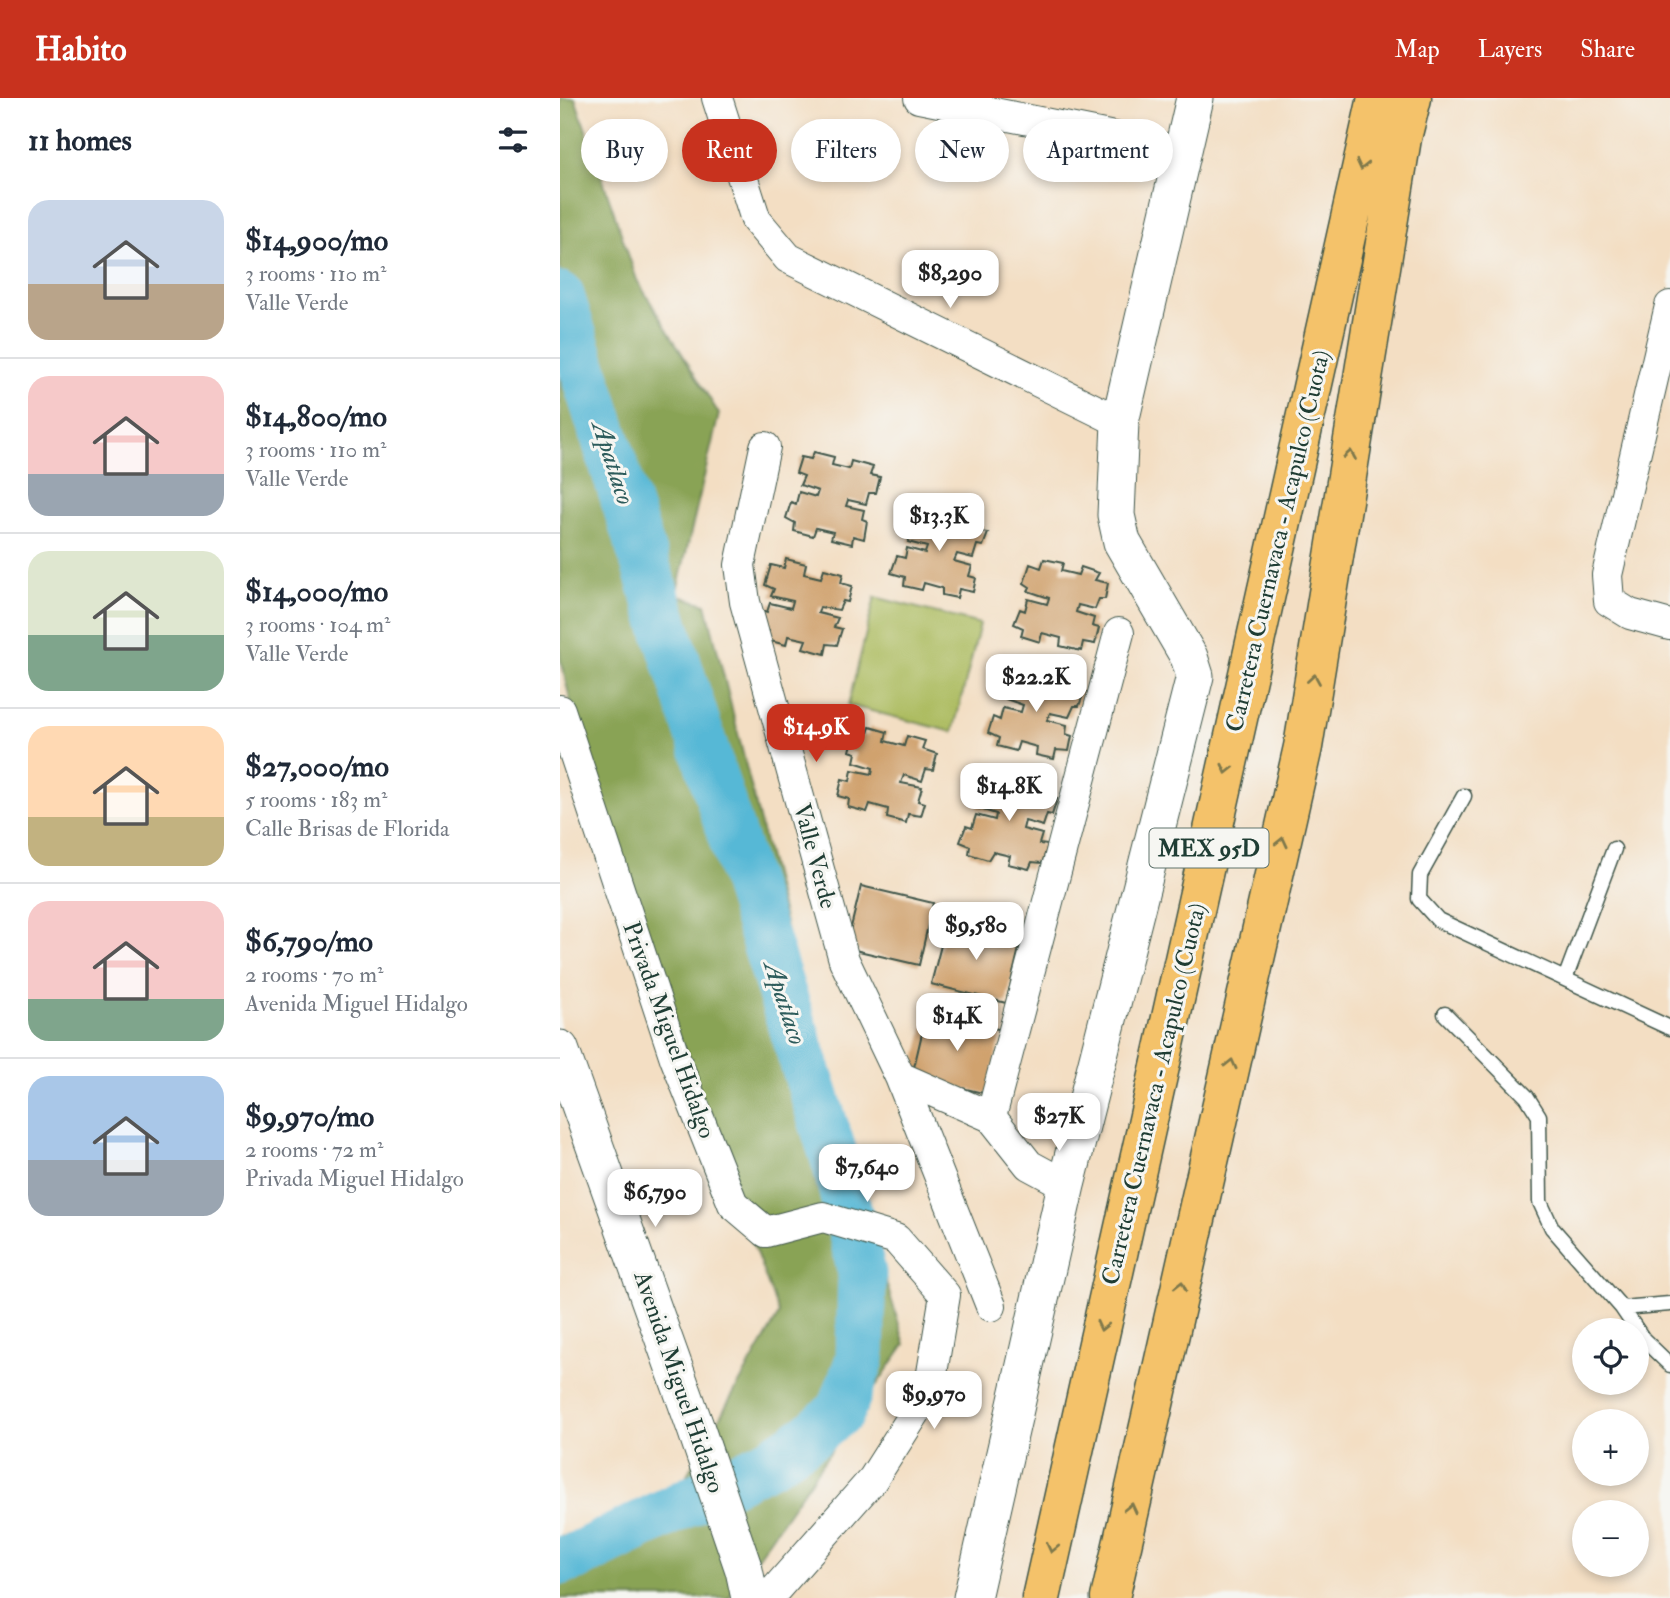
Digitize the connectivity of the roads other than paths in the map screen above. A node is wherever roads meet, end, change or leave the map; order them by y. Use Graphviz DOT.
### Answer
graph roads {
  1 [pos="718,98"];
  2 [pos="919,98"];
  3 [pos="1195,98"];
  4 [pos="1377,98"];
  5 [pos="1413,98"];
  6 [pos="1181,153"];
  7 [pos="1670,306"];
  8 [pos="1120,422"];
  9 [pos="765,447"];
  10 [pos="1670,625"];
  11 [pos="1119,633"];
  12 [pos="560,710"];
  13 [pos="1464,796"];
  14 [pos="1614,849"];
  15 [pos="1565,979"];
  16 [pos="1445,1014"];
  17 [pos="1670,1028"];
  18 [pos="560,1049"];
  19 [pos="900,1077"];
  20 [pos="991,1117"];
  21 [pos="1066,1185"];
  22 [pos="1670,1304"];
  23 [pos="991,1306"];
  24 [pos="1622,1308"];
  25 [pos="1670,1365"];
  26 [pos="747,1584"];
  27 [pos="768,1598"];
  28 [pos="972,1598"];
  29 [pos="1041,1598"];
  30 [pos="1110,1598"];
  1 -- 8 [label="street"];
  2 -- 6 [label="street"];
  3 -- 6 [label="street"];
  4 -- 29 [label="highway, Carretera Cuernavaca - Acapulco (Cuota) / MEX 95D, one-way"];
  30 -- 5 [label="highway, Carretera Cuernavaca - Acapulco (Cuota) / MEX 95D, one-way"];
  6 -- 8 [label="street"];
  7 -- 10 [label="street"];
  8 -- 21 [label="street"];
  9 -- 19 [label="street, Valle Verde"];
  11 -- 20 [label="street"];
  12 -- 27 [label="street, Privada Miguel Hidalgo"];
  13 -- 15 [label="lane"];
  14 -- 15 [label="lane"];
  15 -- 17 [label="lane"];
  16 -- 24 [label="lane"];
  18 -- 26 [label="street, Avenida Miguel Hidalgo"];
  19 -- 20 [label="street"];
  19 -- 23 [label="street, Valle Verde"];
  20 -- 21 [label="street"];
  21 -- 28 [label="street"];
  22 -- 24 [label="lane"];
  24 -- 25 [label="lane"];
}
